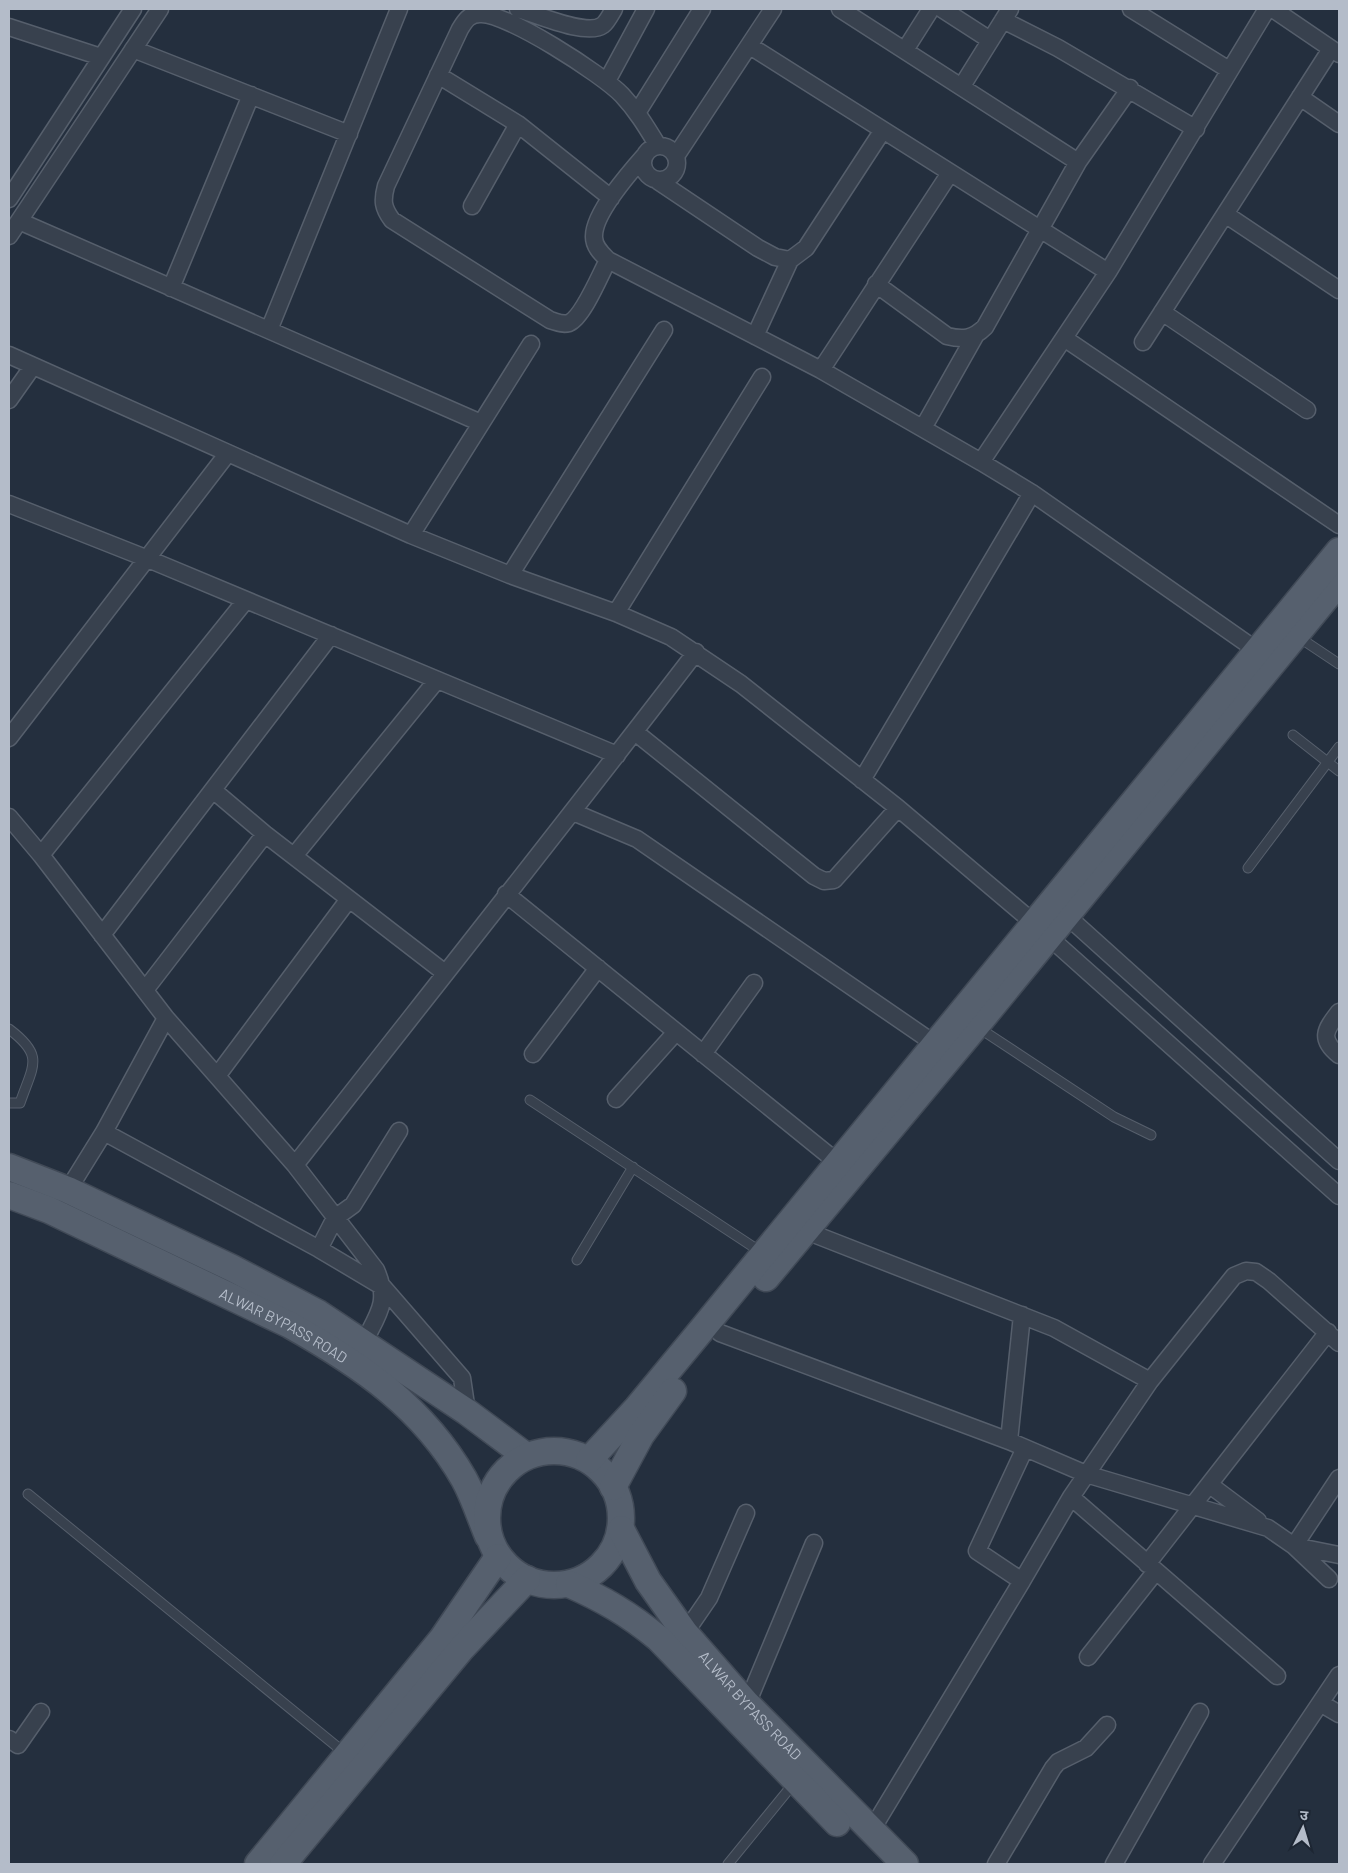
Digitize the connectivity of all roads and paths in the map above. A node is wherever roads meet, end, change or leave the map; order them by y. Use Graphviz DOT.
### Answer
graph roads {
  1 [pos="134,9"];
  2 [pos="160,9"];
  3 [pos="399,9"];
  4 [pos="518,9"];
  5 [pos="614,9"];
  6 [pos="646,9"];
  7 [pos="702,9"];
  8 [pos="773,9"];
  9 [pos="931,9"];
  10 [pos="942,9"];
  11 [pos="1131,9"];
  12 [pos="1267,9"];
  13 [pos="1273,9"];
  14 [pos="849,11"];
  15 [pos="1006,14"];
  16 [pos="9,27"];
  17 [pos="990,40"];
  18 [pos="750,46"];
  19 [pos="133,49"];
  20 [pos="906,50"];
  21 [pos="1335,51"];
  22 [pos="102,58"];
  23 [pos="1229,70"];
  24 [pos="438,75"];
  25 [pos="607,81"];
  26 [pos="962,86"];
  27 [pos="1130,88"];
  28 [pos="251,95"];
  29 [pos="1300,97"];
  30 [pos="637,112"];
  31 [pos="518,124"];
  32 [pos="1339,124"];
  33 [pos="1196,129"];
  34 [pos="883,130"];
  35 [pos="349,134"];
  36 [pos="651,150"];
  37 [pos="676,156"];
  38 [pos="1078,162"];
  39 [pos="950,173"];
  40 [pos="658,181"];
  41 [pos="611,198"];
  42 [pos="9,199"];
  43 [pos="472,206"];
  44 [pos="1225,214"];
  45 [pos="19,221"];
  46 [pos="1040,230"];
  47 [pos="9,236"];
  48 [pos="608,260"];
  49 [pos="790,260"];
  50 [pos="1108,272"];
  51 [pos="876,284"];
  52 [pos="171,288"];
  53 [pos="1339,290"];
  54 [pos="1162,312"];
  55 [pos="269,330"];
  56 [pos="664,330"];
  57 [pos="755,336"];
  58 [pos="975,336"];
  59 [pos="1064,338"];
  60 [pos="1143,342"];
  61 [pos="531,344"];
  62 [pos="9,355"];
  63 [pos="33,366"];
  64 [pos="821,370"];
  65 [pos="762,377"];
  66 [pos="9,400"];
  67 [pos="1307,410"];
  68 [pos="481,423"];
  69 [pos="922,428"];
  70 [pos="228,453"];
  71 [pos="981,462"];
  72 [pos="1032,493"];
  73 [pos="9,504"];
  74 [pos="1339,525"];
  75 [pos="411,535"];
  76 [pos="1339,551"];
  77 [pos="148,558"];
  78 [pos="510,575"];
  79 [pos="1339,582"];
  80 [pos="246,600"];
  81 [pos="616,613"];
  82 [pos="331,636"];
  83 [pos="1296,636"];
  84 [pos="696,652"];
  85 [pos="1259,652"];
  86 [pos="1339,664"];
  87 [pos="437,680"];
  88 [pos="635,732"];
  89 [pos="1292,735"];
  90 [pos="9,738"];
  91 [pos="1339,747"];
  92 [pos="617,755"];
  93 [pos="1328,763"];
  94 [pos="1339,771"];
  95 [pos="862,780"];
  96 [pos="213,790"];
  97 [pos="898,808"];
  98 [pos="573,812"];
  99 [pos="9,817"];
  100 [pos="265,834"];
  101 [pos="41,855"];
  102 [pos="294,856"];
  103 [pos="1248,868"];
  104 [pos="506,894"];
  105 [pos="349,898"];
  106 [pos="1067,916"];
  107 [pos="1042,930"];
  108 [pos="102,935"];
  109 [pos="598,968"];
  110 [pos="445,972"];
  111 [pos="754,983"];
  112 [pos="145,990"];
  113 [pos="1339,1012"];
  114 [pos="166,1018"];
  115 [pos="976,1026"];
  116 [pos="9,1029"];
  117 [pos="676,1032"];
  118 [pos="935,1044"];
  119 [pos="533,1054"];
  120 [pos="703,1054"];
  121 [pos="1339,1055"];
  122 [pos="217,1076"];
  123 [pos="616,1099"];
  124 [pos="530,1100"];
  125 [pos="9,1103"];
  126 [pos="399,1131"];
  127 [pos="104,1132"];
  128 [pos="1151,1135"];
  129 [pos="1339,1161"];
  130 [pos="837,1162"];
  131 [pos="295,1165"];
  132 [pos="9,1167"];
  133 [pos="633,1167"];
  134 [pos="68,1190"];
  135 [pos="9,1195"];
  136 [pos="1339,1196"];
  137 [pos="335,1218"];
  138 [pos="806,1231"];
  139 [pos="319,1249"];
  140 [pos="763,1254"];
  141 [pos="577,1260"];
  142 [pos="384,1287"];
  143 [pos="1022,1315"];
  144 [pos="720,1333"];
  145 [pos="1333,1337"];
  146 [pos="364,1342"];
  147 [pos="1150,1381"];
  148 [pos="467,1412"];
  149 [pos="1009,1441"];
  150 [pos="1025,1448"];
  151 [pos="526,1456"];
  152 [pos="589,1460"];
  153 [pos="1086,1474"];
  154 [pos="1339,1478"];
  155 [pos="1210,1485"];
  156 [pos="613,1487"];
  157 [pos="28,1494"];
  158 [pos="1071,1497"];
  159 [pos="1194,1506"];
  160 [pos="746,1513"];
  161 [pos="1268,1528"];
  162 [pos="621,1529"];
  163 [pos="814,1543"];
  164 [pos="493,1546"];
  165 [pos="1294,1546"];
  166 [pos="1339,1555"];
  167 [pos="1152,1568"];
  168 [pos="527,1579"];
  169 [pos="1329,1579"];
  170 [pos="1022,1582"];
  171 [pos="569,1584"];
  172 [pos="685,1633"];
  173 [pos="1088,1656"];
  174 [pos="1339,1675"];
  175 [pos="1277,1676"];
  176 [pos="747,1704"];
  177 [pos="1322,1704"];
  178 [pos="41,1712"];
  179 [pos="1200,1712"];
  180 [pos="1339,1714"];
  181 [pos="1107,1725"];
  182 [pos="9,1739"];
  183 [pos="348,1756"];
  184 [pos="783,1797"];
  185 [pos="871,1831"];
  186 [pos="258,1864"];
  187 [pos="283,1864"];
  188 [pos="728,1864"];
  189 [pos="879,1864"];
  190 [pos="905,1864"];
  191 [pos="996,1864"];
  192 [pos="1114,1864"];
  193 [pos="1212,1864"];
  1 -- 22 [label="street"];
  2 -- 19 [label="street"];
  3 -- 35 [label="street"];
  4 -- 5 [label="street"];
  6 -- 25 [label="street"];
  7 -- 30 [label="street"];
  8 -- 18 [label="street"];
  9 -- 20 [label="street"];
  10 -- 17 [label="street"];
  11 -- 23 [label="street"];
  12 -- 23 [label="street"];
  13 -- 21 [label="street"];
  14 -- 20 [label="street"];
  15 -- 17 [label="street"];
  15 -- 27 [label="street"];
  16 -- 22 [label="street"];
  17 -- 26 [label="street"];
  18 -- 34 [label="street"];
  18 -- 37 [label="street"];
  19 -- 28 [label="street"];
  19 -- 45 [label="street"];
  20 -- 26 [label="street"];
  21 -- 29 [label="street"];
  22 -- 42 [label="street"];
  23 -- 33 [label="street"];
  24 -- 25 [label="street"];
  24 -- 31 [label="street"];
  24 -- 48 [label="street"];
  25 -- 30 [label="street"];
  26 -- 38 [label="street"];
  27 -- 33 [label="street"];
  27 -- 38 [label="street"];
  28 -- 35 [label="street"];
  28 -- 52 [label="street"];
  29 -- 32 [label="street"];
  29 -- 44 [label="street"];
  30 -- 36 [label="street"];
  31 -- 41 [label="street"];
  31 -- 43 [label="street"];
  33 -- 50 [label="street"];
  34 -- 39 [label="street"];
  34 -- 49 [label="street"];
  35 -- 55 [label="street"];
  36 -- 37 [label="street"];
  36 -- 40 [label="street"];
  36 -- 41 [label="street"];
  37 -- 40 [label="street"];
  38 -- 46 [label="street"];
  39 -- 46 [label="street"];
  39 -- 51 [label="street"];
  40 -- 49 [label="street"];
  41 -- 48 [label="street"];
  44 -- 53 [label="street"];
  44 -- 54 [label="street"];
  45 -- 47 [label="street"];
  45 -- 52 [label="street"];
  46 -- 50 [label="street"];
  46 -- 58 [label="street"];
  48 -- 57 [label="street"];
  49 -- 57 [label="street"];
  50 -- 59 [label="street"];
  51 -- 58 [label="street"];
  51 -- 64 [label="street"];
  52 -- 55 [label="street"];
  54 -- 60 [label="street"];
  54 -- 67 [label="street"];
  55 -- 68 [label="street"];
  56 -- 78 [label="street"];
  57 -- 64 [label="street"];
  58 -- 69 [label="street"];
  59 -- 71 [label="street"];
  59 -- 74 [label="street"];
  61 -- 68 [label="street"];
  62 -- 63 [label="street"];
  63 -- 66 [label="street"];
  63 -- 70 [label="street"];
  64 -- 69 [label="street"];
  65 -- 81 [label="street"];
  68 -- 75 [label="street"];
  69 -- 71 [label="street"];
  70 -- 75 [label="street"];
  70 -- 77 [label="street"];
  71 -- 72 [label="street"];
  72 -- 85 [label="street"];
  72 -- 95 [label="street"];
  73 -- 77 [label="street"];
  75 -- 78 [label="street"];
  76 -- 85 [label="main road"];
  77 -- 80 [label="street"];
  77 -- 90 [label="street"];
  78 -- 81 [label="street"];
  79 -- 83 [label="main road"];
  80 -- 82 [label="street"];
  80 -- 101 [label="street"];
  81 -- 84 [label="street"];
  82 -- 87 [label="street"];
  82 -- 96 [label="street"];
  83 -- 86 [label="lane"];
  83 -- 106 [label="main road"];
  84 -- 88 [label="street"];
  84 -- 95 [label="street"];
  85 -- 107 [label="main road"];
  87 -- 92 [label="street"];
  87 -- 102 [label="street"];
  88 -- 92 [label="street"];
  88 -- 97 [label="street"];
  89 -- 93 [label="lane"];
  91 -- 93 [label="lane"];
  92 -- 98 [label="street"];
  93 -- 94 [label="lane"];
  93 -- 103 [label="lane"];
  95 -- 97 [label="street"];
  96 -- 100 [label="street"];
  96 -- 108 [label="street"];
  97 -- 107 [label="street"];
  98 -- 104 [label="street"];
  98 -- 118 [label="street"];
  99 -- 101 [label="street"];
  100 -- 102 [label="street"];
  100 -- 112 [label="street"];
  101 -- 108 [label="street"];
  102 -- 105 [label="street"];
  104 -- 109 [label="street"];
  104 -- 110 [label="street"];
  105 -- 110 [label="street"];
  105 -- 122 [label="street"];
  106 -- 107 [label="main road"];
  106 -- 129 [label="street"];
  107 -- 115 [label="main road"];
  107 -- 118 [label="main road"];
  107 -- 136 [label="street"];
  108 -- 112 [label="street"];
  109 -- 117 [label="street"];
  109 -- 119 [label="street"];
  110 -- 131 [label="street"];
  111 -- 120 [label="street"];
  112 -- 114 [label="street"];
  113 -- 121 [label="street"];
  114 -- 122 [label="street"];
  114 -- 127 [label="street"];
  115 -- 128 [label="lane"];
  115 -- 138 [label="main road"];
  116 -- 125 [label="lane"];
  117 -- 120 [label="street"];
  117 -- 123 [label="street"];
  118 -- 130 [label="main road"];
  120 -- 130 [label="street"];
  122 -- 131 [label="street"];
  124 -- 133 [label="lane"];
  126 -- 137 [label="street"];
  127 -- 134 [label="street"];
  127 -- 139 [label="street"];
  130 -- 140 [label="main road"];
  131 -- 137 [label="street"];
  132 -- 134 [label="main road, ALWAR BYPASS ROAD"];
  133 -- 140 [label="lane"];
  133 -- 141 [label="lane"];
  134 -- 146 [label="main road, ALWAR BYPASS ROAD"];
  135 -- 164 [label="main road, ALWAR BYPASS ROAD"];
  137 -- 139 [label="street"];
  137 -- 142 [label="street"];
  138 -- 143 [label="street"];
  138 -- 144 [label="main road"];
  139 -- 142 [label="street"];
  140 -- 152 [label="main road"];
  142 -- 146 [label="street"];
  142 -- 148 [label="street"];
  143 -- 147 [label="street"];
  143 -- 149 [label="street"];
  144 -- 149 [label="street"];
  144 -- 156 [label="main road"];
  145 -- 147 [label="street"];
  145 -- 155 [label="street"];
  146 -- 148 [label="main road, ALWAR BYPASS ROAD"];
  147 -- 153 [label="street"];
  148 -- 151 [label="main road, ALWAR BYPASS ROAD"];
  149 -- 150 [label="street"];
  150 -- 153 [label="street"];
  150 -- 170 [label="street"];
  151 -- 152 [label="main road"];
  151 -- 164 [label="main road"];
  152 -- 156 [label="main road"];
  153 -- 158 [label="street"];
  153 -- 159 [label="street"];
  154 -- 165 [label="street"];
  155 -- 159 [label="street"];
  155 -- 161 [label="street"];
  156 -- 162 [label="main road"];
  157 -- 183 [label="lane"];
  158 -- 167 [label="street"];
  158 -- 170 [label="street"];
  159 -- 161 [label="street"];
  159 -- 167 [label="street"];
  160 -- 172 [label="street"];
  161 -- 165 [label="street"];
  162 -- 171 [label="main road"];
  162 -- 172 [label="main road, ALWAR BYPASS ROAD"];
  163 -- 176 [label="street"];
  164 -- 168 [label="main road"];
  164 -- 183 [label="main road"];
  165 -- 166 [label="street"];
  165 -- 169 [label="street"];
  167 -- 173 [label="street"];
  167 -- 175 [label="street"];
  168 -- 171 [label="main road"];
  168 -- 187 [label="main road"];
  170 -- 185 [label="street"];
  171 -- 184 [label="main road, ALWAR BYPASS ROAD"];
  172 -- 176 [label="main road, ALWAR BYPASS ROAD"];
  174 -- 177 [label="street"];
  176 -- 185 [label="main road, ALWAR BYPASS ROAD"];
  177 -- 180 [label="street"];
  177 -- 193 [label="street"];
  178 -- 182 [label="street"];
  179 -- 192 [label="street"];
  181 -- 191 [label="street"];
  183 -- 186 [label="main road"];
  184 -- 188 [label="lane"];
  184 -- 189 [label="main road, ALWAR BYPASS ROAD"];
  185 -- 190 [label="main road, ALWAR BYPASS ROAD"];
}
